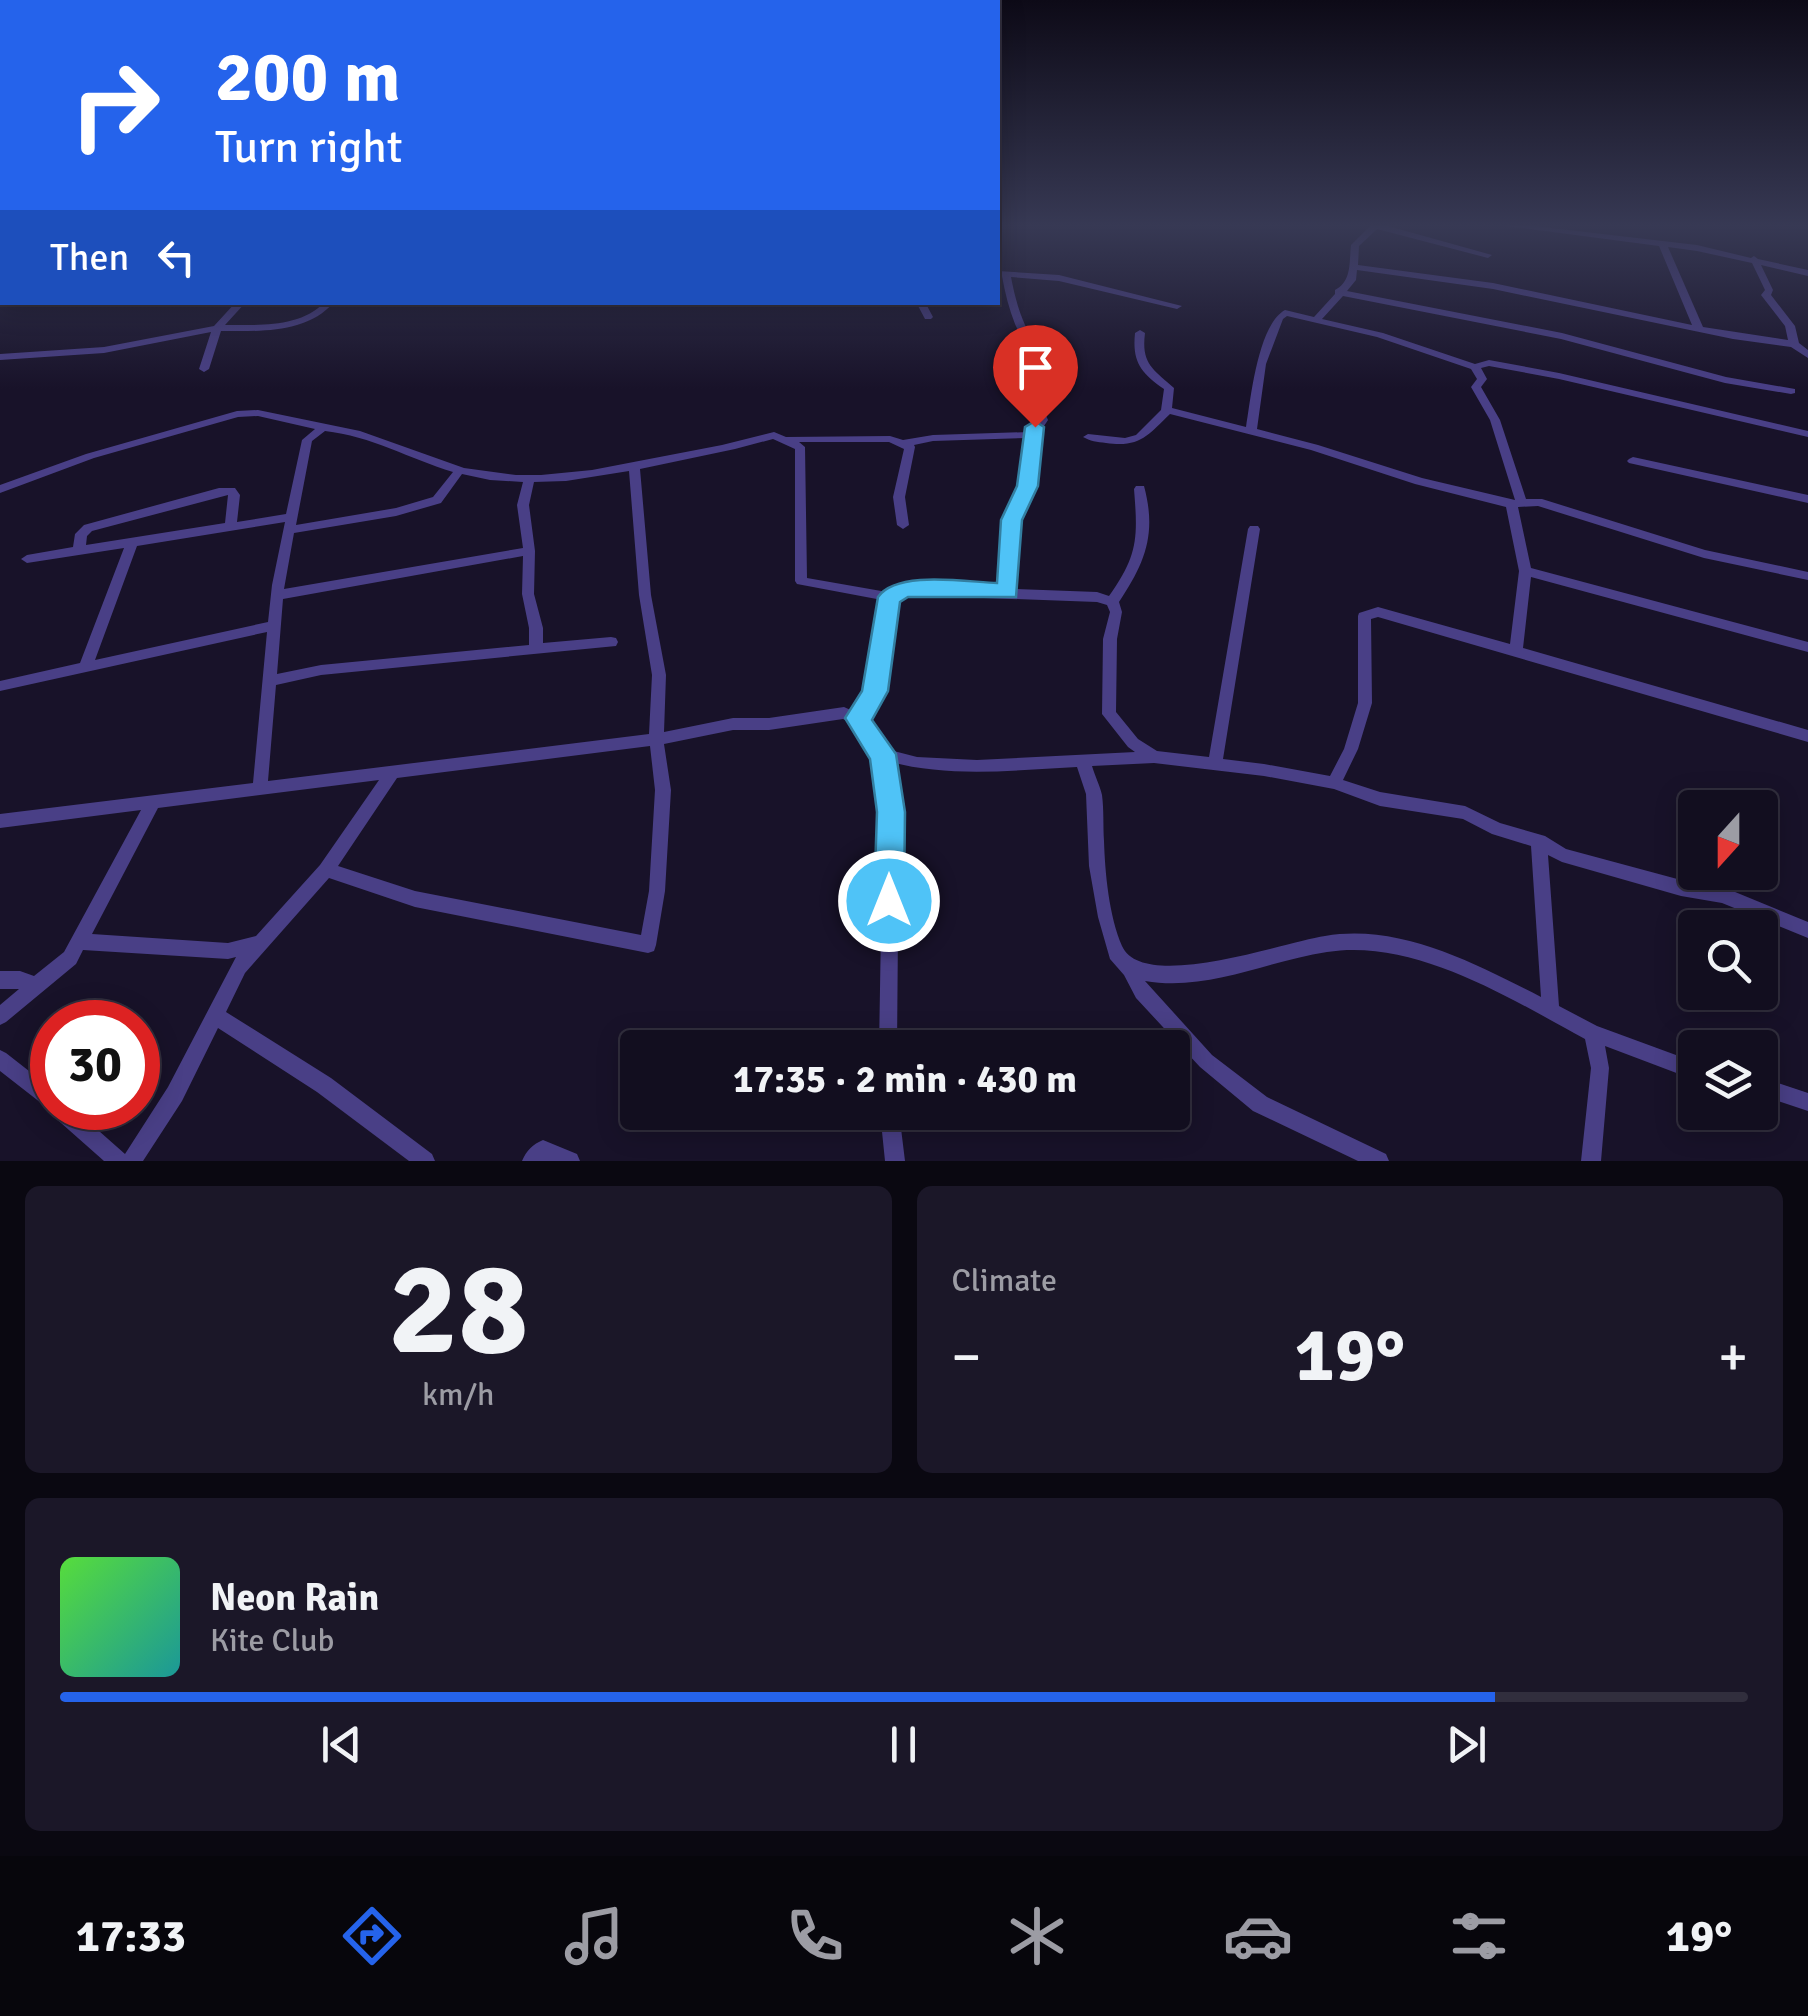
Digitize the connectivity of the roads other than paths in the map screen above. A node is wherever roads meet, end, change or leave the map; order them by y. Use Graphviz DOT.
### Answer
graph roads {
  1 [pos="1004,280"];
  2 [pos="1068,280"];
  3 [pos="1352,280"];
  4 [pos="1450,280"];
  5 [pos="1678,280"];
  6 [pos="1765,280"];
  7 [pos="1338,292"];
  8 [pos="239,305"];
  9 [pos="327,305"];
  10 [pos="922,305"];
  11 [pos="1177,306"];
  12 [pos="928,317"];
  13 [pos="1317,318"];
  14 [pos="218,328"];
  15 [pos="1699,329"];
  16 [pos="1140,333"];
  17 [pos="1794,344"];
  18 [pos="1808,355"];
  19 [pos="0,356"];
  20 [pos="1476,366"];
  21 [pos="204,369"];
  22 [pos="1791,391"];
  23 [pos="1166,410"];
  24 [pos="317,428"];
  25 [pos="1250,431"];
  26 [pos="1808,434"];
  27 [pos="1032,435"];
  28 [pos="1088,437"];
  29 [pos="790,440"];
  30 [pos="905,443"];
  31 [pos="1634,461"];
  32 [pos="634,466"];
  33 [pos="460,470"];
  34 [pos="529,481"];
  35 [pos="0,489"];
  36 [pos="1140,490"];
  37 [pos="1808,499"];
  38 [pos="1517,504"];
  39 [pos="290,523"];
  40 [pos="904,525"];
  41 [pos="231,526"];
  42 [pos="1254,529"];
  43 [pos="132,543"];
  44 [pos="79,551"];
  45 [pos="529,551"];
  46 [pos="28,559"];
  47 [pos="1524,571"];
  48 [pos="1808,576"];
  49 [pos="1008,591"];
  50 [pos="277,594"];
  51 [pos="889,597"];
  52 [pos="1112,602"];
  53 [pos="275,625"];
  54 [pos="611,642"];
  55 [pos="1808,648"];
  56 [pos="536,650"];
  57 [pos="1516,652"];
  58 [pos="86,666"];
  59 [pos="269,681"];
  60 [pos="0,686"];
  61 [pos="858,718"];
  62 [pos="1808,736"];
  63 [pos="656,739"];
  64 [pos="1132,750"];
  65 [pos="882,754"];
  66 [pos="1082,760"];
  67 [pos="1215,763"];
  68 [pos="393,771"];
  69 [pos="1334,782"];
  70 [pos="260,788"];
  71 [pos="154,801"];
  72 [pos="0,821"];
  73 [pos="1539,841"];
  74 [pos="326,870"];
  75 [pos="1808,930"];
  76 [pos="80,942"];
  77 [pos="258,944"];
  78 [pos="228,951"];
  79 [pos="239,967"];
  80 [pos="1130,969"];
  81 [pos="0,980"];
  82 [pos="28,988"];
  83 [pos="1551,1012"];
  84 [pos="214,1015"];
  85 [pos="0,1016"];
  86 [pos="888,1030"];
  87 [pos="1593,1033"];
  88 [pos="0,1059"];
  89 [pos="1678,1065"];
  90 [pos="30,1083"];
  91 [pos="1778,1092"];
  92 [pos="1808,1102"];
  93 [pos="84,1130"];
  94 [pos="891,1130"];
  95 [pos="119,1161"];
  96 [pos="132,1161"];
  97 [pos="425,1161"];
  98 [pos="532,1161"];
  99 [pos="570,1161"];
  100 [pos="895,1161"];
  101 [pos="1379,1161"];
  102 [pos="1591,1161"];
  1 -- 27 [label="street"];
  2 -- 11 [label="street"];
  3 -- 7 [label="street"];
  4 -- 15 [label="street"];
  5 -- 15 [label="street"];
  6 -- 17 [label="street"];
  7 -- 13 [label="street"];
  7 -- 22 [label="street"];
  8 -- 14 [label="street"];
  9 -- 14 [label="street"];
  10 -- 12 [label="street"];
  13 -- 20 [label="street"];
  13 -- 25 [label="street"];
  14 -- 19 [label="street"];
  14 -- 21 [label="street"];
  15 -- 17 [label="street"];
  16 -- 23 [label="street"];
  17 -- 18 [label="street"];
  20 -- 26 [label="street"];
  20 -- 38 [label="street"];
  23 -- 25 [label="street"];
  23 -- 28 [label="street"];
  24 -- 33 [label="street"];
  24 -- 35 [label="street"];
  24 -- 39 [label="street"];
  25 -- 38 [label="street"];
  27 -- 30 [label="street"];
  27 -- 49 [label="street"];
  29 -- 30 [label="street"];
  29 -- 32 [label="street"];
  29 -- 51 [label="street"];
  30 -- 40 [label="street"];
  31 -- 37 [label="street"];
  32 -- 34 [label="street"];
  32 -- 63 [label="street"];
  33 -- 34 [label="street"];
  33 -- 39 [label="street"];
  34 -- 45 [label="street"];
  36 -- 52 [label="street"];
  38 -- 47 [label="street"];
  38 -- 48 [label="street"];
  39 -- 41 [label="street"];
  39 -- 50 [label="street"];
  41 -- 43 [label="street"];
  41 -- 44 [label="street"];
  42 -- 67 [label="street"];
  43 -- 44 [label="street"];
  43 -- 58 [label="street"];
  44 -- 46 [label="street"];
  45 -- 50 [label="street"];
  45 -- 56 [label="street"];
  47 -- 55 [label="street"];
  47 -- 57 [label="street"];
  49 -- 51 [label="street"];
  49 -- 52 [label="street"];
  50 -- 53 [label="street"];
  51 -- 61 [label="street"];
  52 -- 64 [label="street"];
  53 -- 58 [label="street"];
  53 -- 59 [label="street"];
  54 -- 56 [label="street"];
  56 -- 59 [label="street"];
  57 -- 62 [label="street"];
  57 -- 69 [label="street"];
  58 -- 60 [label="street"];
  59 -- 70 [label="street"];
  61 -- 63 [label="street"];
  61 -- 65 [label="street"];
  63 -- 68 [label="street"];
  63 -- 74 [label="street"];
  64 -- 66 [label="street"];
  64 -- 67 [label="street"];
  65 -- 66 [label="street"];
  65 -- 86 [label="street"];
  66 -- 80 [label="street"];
  67 -- 69 [label="street"];
  68 -- 70 [label="street"];
  68 -- 74 [label="street"];
  69 -- 73 [label="street"];
  70 -- 71 [label="street"];
  71 -- 72 [label="street"];
  71 -- 76 [label="street"];
  73 -- 75 [label="street"];
  73 -- 83 [label="street"];
  74 -- 77 [label="street"];
  76 -- 78 [label="street"];
  76 -- 82 [label="street"];
  77 -- 78 [label="street"];
  77 -- 79 [label="street"];
  78 -- 79 [label="street"];
  79 -- 84 [label="street"];
  80 -- 83 [label="street"];
  80 -- 101 [label="street"];
  81 -- 82 [label="street"];
  82 -- 85 [label="street"];
  83 -- 87 [label="street"];
  84 -- 96 [label="street"];
  84 -- 97 [label="street"];
  87 -- 89 [label="street"];
  87 -- 102 [label="street"];
  88 -- 90 [label="street"];
  91 -- 92 [label="street"];
  93 -- 95 [label="street"];
  94 -- 100 [label="street"];
  98 -- 99 [label="street"];
}
